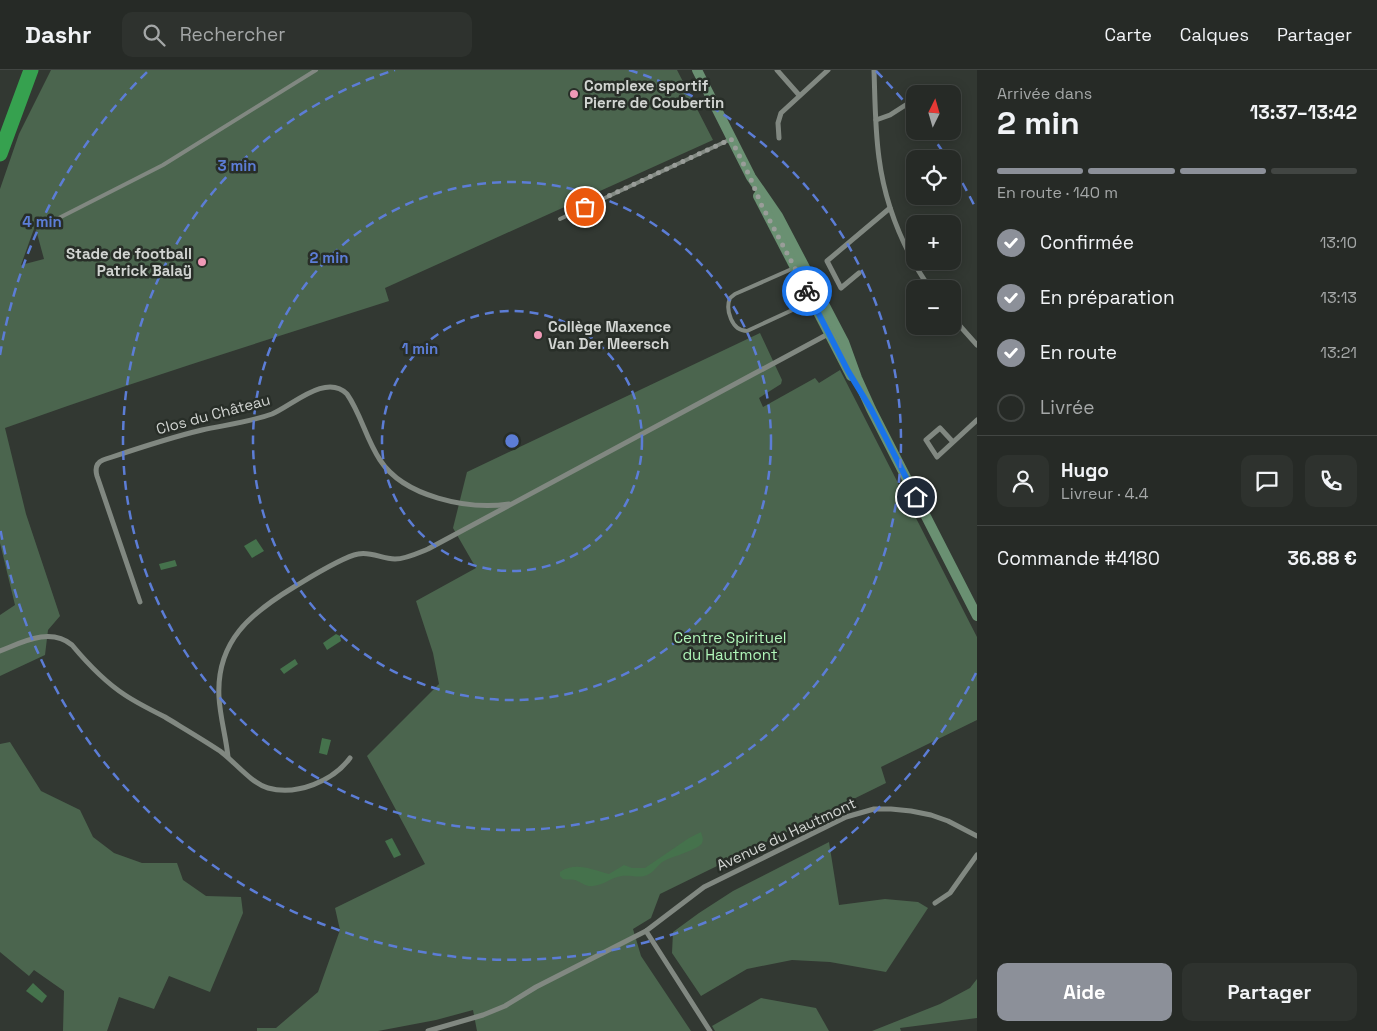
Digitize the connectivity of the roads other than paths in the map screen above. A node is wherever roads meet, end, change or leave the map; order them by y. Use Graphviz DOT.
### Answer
graph roads {
  1 [pos="31,70"];
  2 [pos="316,70"];
  3 [pos="697,70"];
  4 [pos="777,70"];
  5 [pos="828,70"];
  6 [pos="874,70"];
  7 [pos="799,95"];
  8 [pos="906,105"];
  9 [pos="876,120"];
  10 [pos="779,138"];
  11 [pos="731,139"];
  12 [pos="0,154"];
  13 [pos="890,208"];
  14 [pos="560,219"];
  15 [pos="55,220"];
  16 [pos="799,266"];
  17 [pos="859,273"];
  18 [pos="925,280"];
  19 [pos="816,300"];
  20 [pos="961,327"];
  21 [pos="833,331"];
  22 [pos="977,345"];
  23 [pos="977,420"];
  24 [pos="953,442"];
  25 [pos="512,503"];
  26 [pos="140,602"];
  27 [pos="977,616"];
  28 [pos="0,650"];
  29 [pos="228,757"];
  30 [pos="350,758"];
  31 [pos="977,836"];
  32 [pos="977,854"];
  33 [pos="935,903"];
  34 [pos="646,931"];
  35 [pos="428,1031"];
  36 [pos="710,1031"];
  1 -- 12 [label="highway"];
  2 -- 15 [label="lane"];
  3 -- 11 [label="main road"];
  4 -- 7 [label="street"];
  5 -- 7 [label="street"];
  6 -- 9 [label="street"];
  7 -- 10 [label="street"];
  8 -- 9 [label="street"];
  9 -- 13 [label="street"];
  11 -- 14 [label="lane"];
  11 -- 16 [label="main road"];
  13 -- 17 [label="street"];
  13 -- 18 [label="street"];
  16 -- 19 [label="main road"];
  16 -- 19 [label="lane"];
  19 -- 21 [label="main road"];
  20 -- 22 [label="street"];
  21 -- 25 [label="street"];
  21 -- 27 [label="main road"];
  23 -- 24 [label="street"];
  24 -- 24 [label="street"];
  25 -- 26 [label="street, Clos du Château"];
  25 -- 29 [label="street"];
  28 -- 29 [label="street"];
  29 -- 30 [label="street"];
  31 -- 34 [label="street, Avenue du Hautmont"];
  32 -- 33 [label="street"];
  34 -- 35 [label="street, Avenue du Hautmont"];
  34 -- 36 [label="street"];
}
